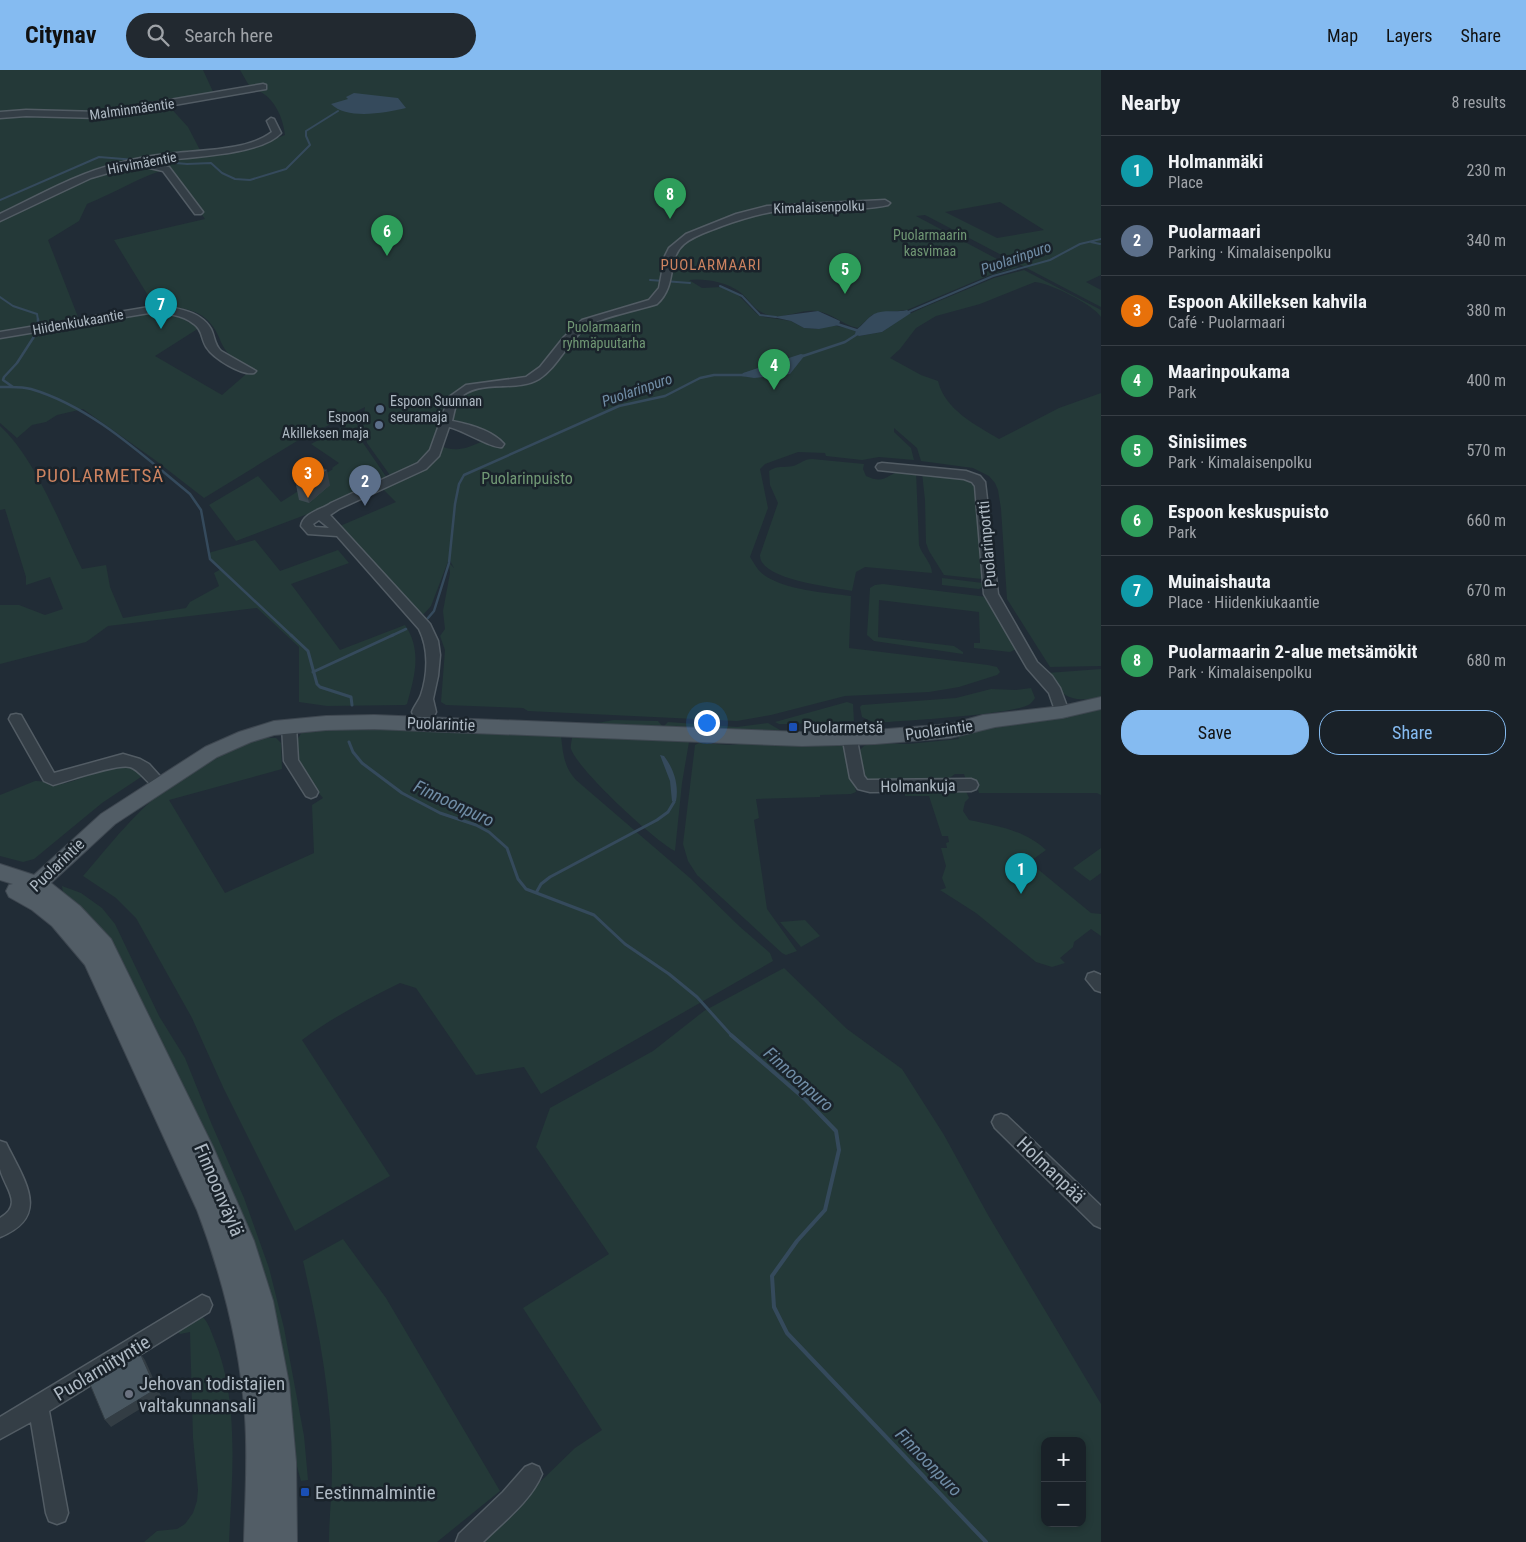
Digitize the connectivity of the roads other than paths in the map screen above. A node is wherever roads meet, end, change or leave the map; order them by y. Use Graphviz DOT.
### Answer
graph roads {
  1 [pos="263,87"];
  2 [pos="0,115"];
  3 [pos="271,122"];
  4 [pos="136,163"];
  5 [pos="885,203"];
  6 [pos="198,212"];
  7 [pos="0,218"];
  8 [pos="0,336"];
  9 [pos="250,372"];
  10 [pos="445,423"];
  11 [pos="498,444"];
  12 [pos="882,467"];
  13 [pos="1101,703"];
  14 [pos="1062,712"];
  15 [pos="16,719"];
  16 [pos="423,723"];
  17 [pos="290,726"];
  18 [pos="849,734"];
  19 [pos="160,784"];
  20 [pos="971,785"];
  21 [pos="311,792"];
  22 [pos="0,872"];
  23 [pos="0,885"];
  24 [pos="36,893"];
  25 [pos="1000,1122"];
  26 [pos="0,1149"];
  27 [pos="1101,1219"];
  28 [pos="0,1228"];
  29 [pos="202,1305"];
  30 [pos="38,1406"];
  31 [pos="0,1429"];
  32 [pos="532,1474"];
  33 [pos="58,1513"];
  34 [pos="257,1542"];
  35 [pos="284,1542"];
  36 [pos="467,1542"];
  1 -- 2 [label="street, Malminmäentie"];
  3 -- 4 [label="street, Hirvimäentie"];
  4 -- 6 [label="street"];
  4 -- 7 [label="street, Hirvimäentie"];
  5 -- 10 [label="street, Kimalaisenpolku"];
  8 -- 9 [label="street, Hiidenkiukaantie"];
  10 -- 11 [label="street"];
  10 -- 16 [label="street, Kimalaisenpolku"];
  12 -- 14 [label="street, Puolarinportti"];
  13 -- 14 [label="main road, Puolarintie"];
  14 -- 18 [label="main road, Puolarintie"];
  15 -- 19 [label="street"];
  16 -- 17 [label="main road, Puolarintie"];
  16 -- 18 [label="main road, Puolarintie"];
  17 -- 19 [label="main road, Puolarintie"];
  17 -- 21 [label="street"];
  18 -- 20 [label="street, Holmankuja"];
  19 -- 24 [label="main road, Puolarintie"];
  22 -- 24 [label="main road"];
  23 -- 24 [label="main road"];
  24 -- 34 [label="main road, Finnoonväylä"];
  24 -- 35 [label="main road, Finnoonväylä"];
  25 -- 27 [label="street, Holmanpää"];
  26 -- 28 [label="street"];
  29 -- 30 [label="street, Puolarniityntie"];
  30 -- 31 [label="street, Puolarniityntie"];
  30 -- 33 [label="street"];
  32 -- 36 [label="street"];
}
